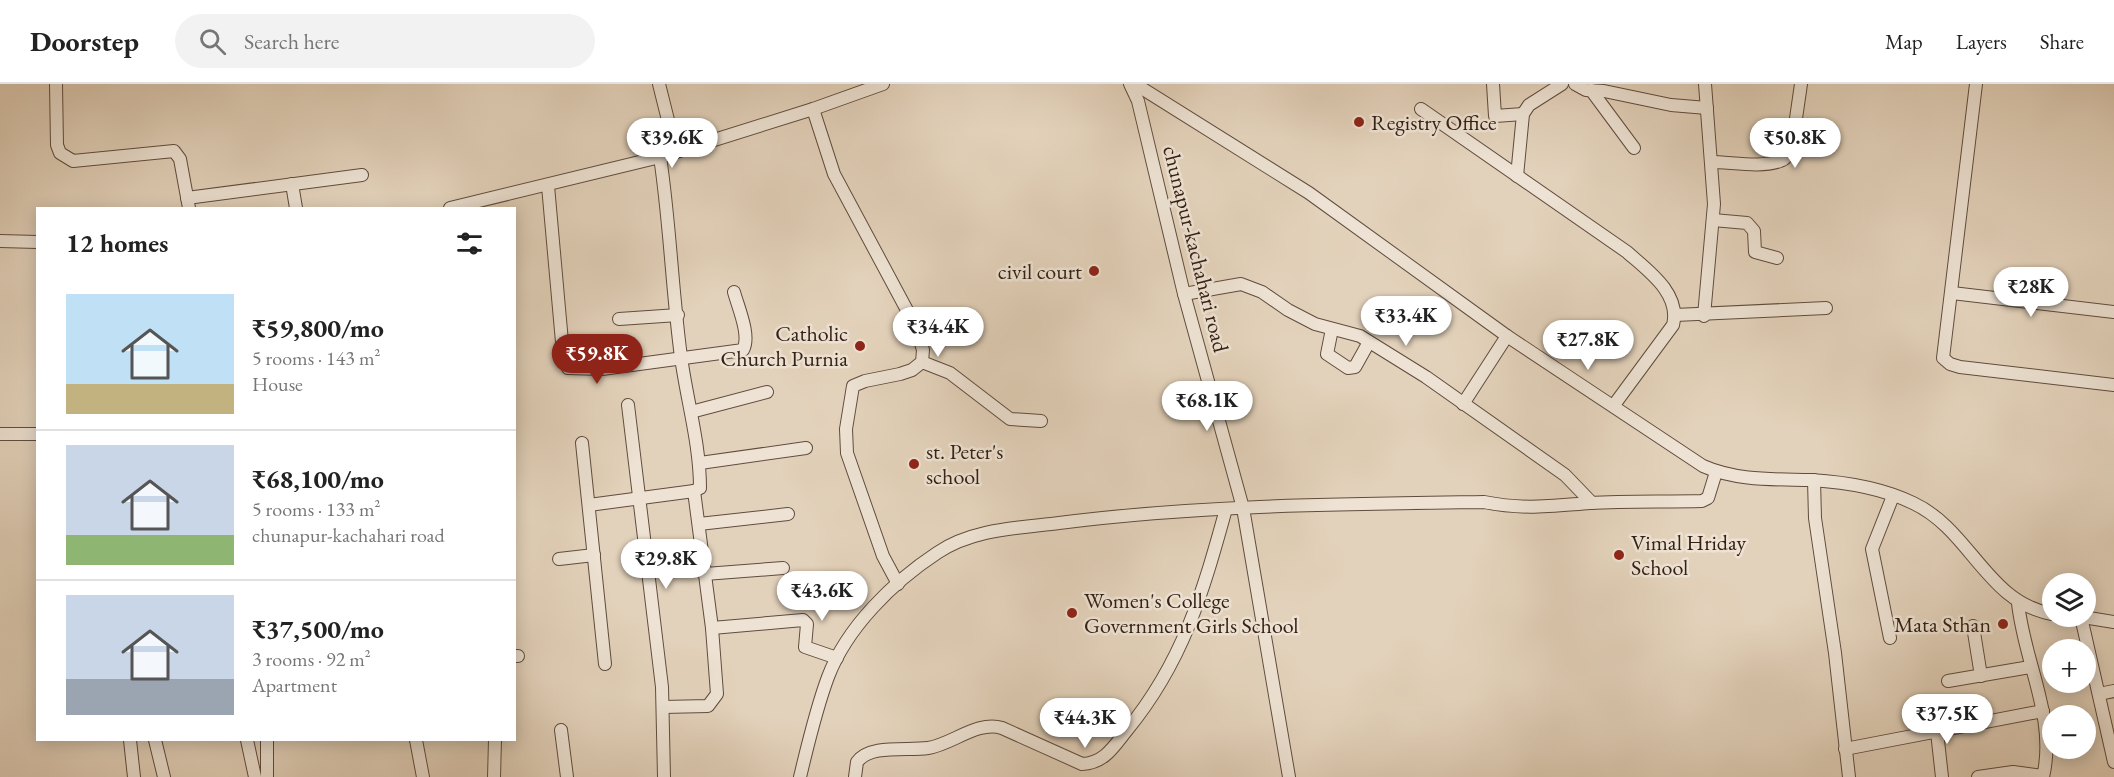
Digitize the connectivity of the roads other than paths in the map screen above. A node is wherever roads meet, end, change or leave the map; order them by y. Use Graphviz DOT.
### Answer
graph roads {
  1 [pos="56,84"];
  2 [pos="659,84"];
  3 [pos="883,84"];
  4 [pos="1130,84"];
  5 [pos="1135,84"];
  6 [pos="1493,84"];
  7 [pos="1562,84"];
  8 [pos="1575,84"];
  9 [pos="1705,84"];
  10 [pos="1802,84"];
  11 [pos="1976,84"];
  12 [pos="1152,88"];
  13 [pos="1591,90"];
  14 [pos="1707,108"];
  15 [pos="813,109"];
  16 [pos="1421,109"];
  17 [pos="1523,114"];
  18 [pos="1634,148"];
  19 [pos="676,152"];
  20 [pos="660,157"];
  21 [pos="1711,162"];
  22 [pos="362,176"];
  23 [pos="1517,176"];
  24 [pos="292,184"];
  25 [pos="548,186"];
  26 [pos="188,203"];
  27 [pos="296,207"];
  28 [pos="454,207"];
  29 [pos="1713,220"];
  30 [pos="0,241"];
  31 [pos="36,242"];
  32 [pos="1777,258"];
  33 [pos="734,292"];
  34 [pos="1952,292"];
  35 [pos="1184,294"];
  36 [pos="1826,308"];
  37 [pos="2114,312"];
  38 [pos="678,315"];
  39 [pos="1675,315"];
  40 [pos="1704,316"];
  41 [pos="619,319"];
  42 [pos="1332,329"];
  43 [pos="1507,336"];
  44 [pos="1369,342"];
  45 [pos="681,356"];
  46 [pos="922,362"];
  47 [pos="2114,386"];
  48 [pos="767,392"];
  49 [pos="1463,404"];
  50 [pos="628,405"];
  51 [pos="1614,405"];
  52 [pos="691,412"];
  53 [pos="1041,421"];
  54 [pos="0,434"];
  55 [pos="36,434"];
  56 [pos="582,443"];
  57 [pos="806,448"];
  58 [pos="699,463"];
  59 [pos="1716,472"];
  60 [pos="1814,480"];
  61 [pos="694,491"];
  62 [pos="1893,496"];
  63 [pos="640,498"];
  64 [pos="1592,503"];
  65 [pos="589,505"];
  66 [pos="1243,508"];
  67 [pos="1226,509"];
  68 [pos="788,514"];
  69 [pos="699,524"];
  70 [pos="594,555"];
  71 [pos="559,559"];
  72 [pos="783,568"];
  73 [pos="705,574"];
  74 [pos="898,584"];
  75 [pos="2018,603"];
  76 [pos="2042,612"];
  77 [pos="2096,619"];
  78 [pos="2114,622"];
  79 [pos="1973,626"];
  80 [pos="2082,627"];
  81 [pos="712,628"];
  82 [pos="1890,638"];
  83 [pos="837,658"];
  84 [pos="605,664"];
  85 [pos="2030,667"];
  86 [pos="1982,675"];
  87 [pos="1948,681"];
  88 [pos="2114,690"];
  89 [pos="2099,694"];
  90 [pos="663,707"];
  91 [pos="2042,708"];
  92 [pos="2042,711"];
  93 [pos="561,730"];
  94 [pos="1937,732"];
  95 [pos="130,741"];
  96 [pos="155,741"];
  97 [pos="247,741"];
  98 [pos="267,741"];
  99 [pos="416,741"];
  100 [pos="495,741"];
  101 [pos="1845,748"];
  102 [pos="2045,759"];
  103 [pos="2114,762"];
  104 [pos="2043,776"];
  105 [pos="134,777"];
  106 [pos="164,777"];
  107 [pos="255,777"];
  108 [pos="267,777"];
  109 [pos="423,777"];
  110 [pos="494,777"];
  111 [pos="567,777"];
  112 [pos="664,777"];
  113 [pos="800,777"];
  114 [pos="855,777"];
  115 [pos="1289,777"];
  116 [pos="1849,777"];
  117 [pos="1942,777"];
  118 [pos="1978,777"];
  1 -- 26 [label="street"];
  2 -- 19 [label="street"];
  3 -- 15 [label="street"];
  4 -- 35 [label="street, chunapur-kachahari road"];
  5 -- 12 [label="street"];
  6 -- 17 [label="street"];
  7 -- 17 [label="street"];
  8 -- 13 [label="street"];
  9 -- 14 [label="street"];
  10 -- 21 [label="street"];
  11 -- 34 [label="street"];
  12 -- 43 [label="street"];
  13 -- 14 [label="street"];
  13 -- 18 [label="street"];
  14 -- 21 [label="street"];
  15 -- 19 [label="street"];
  15 -- 46 [label="street"];
  16 -- 23 [label="street"];
  17 -- 23 [label="street"];
  19 -- 20 [label="street"];
  20 -- 25 [label="street"];
  20 -- 38 [label="street"];
  21 -- 29 [label="street"];
  22 -- 24 [label="street"];
  23 -- 39 [label="street"];
  24 -- 26 [label="street"];
  24 -- 27 [label="street"];
  25 -- 28 [label="street"];
  25 -- 45 [label="street"];
  29 -- 32 [label="street"];
  29 -- 40 [label="street"];
  30 -- 31 [label="street"];
  33 -- 45 [label="street"];
  34 -- 37 [label="street"];
  34 -- 47 [label="street"];
  35 -- 42 [label="street"];
  35 -- 66 [label="street, chunapur-kachahari road"];
  36 -- 40 [label="street"];
  38 -- 41 [label="street"];
  38 -- 45 [label="street"];
  39 -- 40 [label="street"];
  39 -- 51 [label="street"];
  42 -- 44 [label="street"];
  42 -- 44 [label="street"];
  43 -- 49 [label="street"];
  43 -- 51 [label="street"];
  44 -- 49 [label="street"];
  45 -- 52 [label="street"];
  46 -- 53 [label="street"];
  46 -- 74 [label="street"];
  48 -- 52 [label="street"];
  49 -- 64 [label="street"];
  50 -- 63 [label="street"];
  51 -- 59 [label="street"];
  52 -- 58 [label="street"];
  54 -- 55 [label="street"];
  56 -- 65 [label="street"];
  57 -- 58 [label="street"];
  58 -- 61 [label="street"];
  59 -- 60 [label="street"];
  59 -- 64 [label="street"];
  60 -- 62 [label="street"];
  60 -- 101 [label="street"];
  61 -- 63 [label="street"];
  61 -- 69 [label="street"];
  62 -- 75 [label="street"];
  62 -- 82 [label="street"];
  63 -- 65 [label="street"];
  63 -- 90 [label="street"];
  64 -- 66 [label="street"];
  65 -- 70 [label="street"];
  66 -- 67 [label="street"];
  66 -- 115 [label="street, chunapur-kachahari road"];
  67 -- 74 [label="street"];
  67 -- 114 [label="street"];
  68 -- 69 [label="street"];
  69 -- 73 [label="street"];
  70 -- 71 [label="street"];
  70 -- 84 [label="street"];
  72 -- 73 [label="street"];
  73 -- 81 [label="street"];
  74 -- 83 [label="street"];
  75 -- 76 [label="street"];
  75 -- 85 [label="street"];
  77 -- 78 [label="street"];
  79 -- 86 [label="street"];
  80 -- 89 [label="street"];
  81 -- 83 [label="street"];
  81 -- 90 [label="street"];
  83 -- 113 [label="street"];
  85 -- 86 [label="street"];
  85 -- 91 [label="street"];
  86 -- 87 [label="street"];
  88 -- 89 [label="street"];
  89 -- 103 [label="street"];
  90 -- 112 [label="street"];
  92 -- 94 [label="street"];
  93 -- 111 [label="street"];
  94 -- 101 [label="street"];
  94 -- 117 [label="street"];
  95 -- 105 [label="street"];
  96 -- 106 [label="street"];
  97 -- 107 [label="street"];
  98 -- 108 [label="street"];
  99 -- 109 [label="street"];
  100 -- 110 [label="street"];
  101 -- 116 [label="street"];
  102 -- 104 [label="street"];
  104 -- 118 [label="street"];
}
